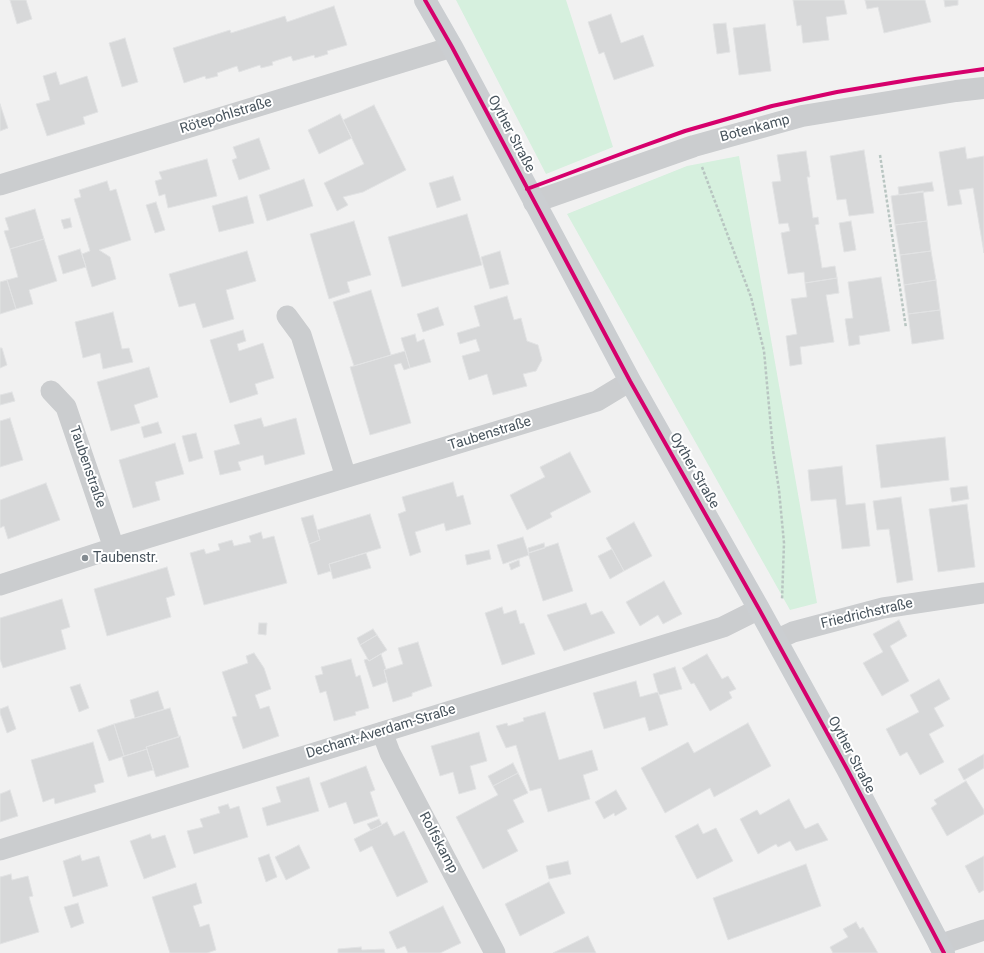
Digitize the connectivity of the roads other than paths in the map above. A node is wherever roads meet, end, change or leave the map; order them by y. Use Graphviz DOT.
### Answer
graph roads {
  1 [pos="425,0"];
  2 [pos="452,47"];
  3 [pos="984,88"];
  4 [pos="0,185"];
  5 [pos="534,202"];
  6 [pos="287,316"];
  7 [pos="630,381"];
  8 [pos="51,391"];
  9 [pos="346,477"];
  10 [pos="114,548"];
  11 [pos="0,585"];
  12 [pos="984,593"];
  13 [pos="759,609"];
  14 [pos="776,640"];
  15 [pos="382,732"];
  16 [pos="0,850"];
  17 [pos="984,930"];
  18 [pos="941,949"];
  19 [pos="495,953"];
  1 -- 2 [label="main road, Oyther Straße"];
  2 -- 4 [label="street, Rötepohlstraße"];
  2 -- 5 [label="main road, Oyther Straße"];
  3 -- 5 [label="street, Botenkamp"];
  5 -- 7 [label="main road, Oyther Straße"];
  6 -- 9 [label="street"];
  7 -- 9 [label="street, Taubenstraße"];
  7 -- 13 [label="main road, Oyther Straße"];
  8 -- 10 [label="street, Taubenstraße"];
  9 -- 10 [label="street, Taubenstraße"];
  10 -- 11 [label="street, Taubenstraße"];
  12 -- 14 [label="street, Friedrichstraße"];
  13 -- 14 [label="main road, Oyther Straße"];
  13 -- 15 [label="street, Dechant-Averdam-Straße"];
  14 -- 18 [label="main road, Oyther Straße"];
  15 -- 16 [label="street, Dechant-Averdam-Straße"];
  15 -- 19 [label="street, Rolfskamp"];
  17 -- 18 [label="street"];
}
